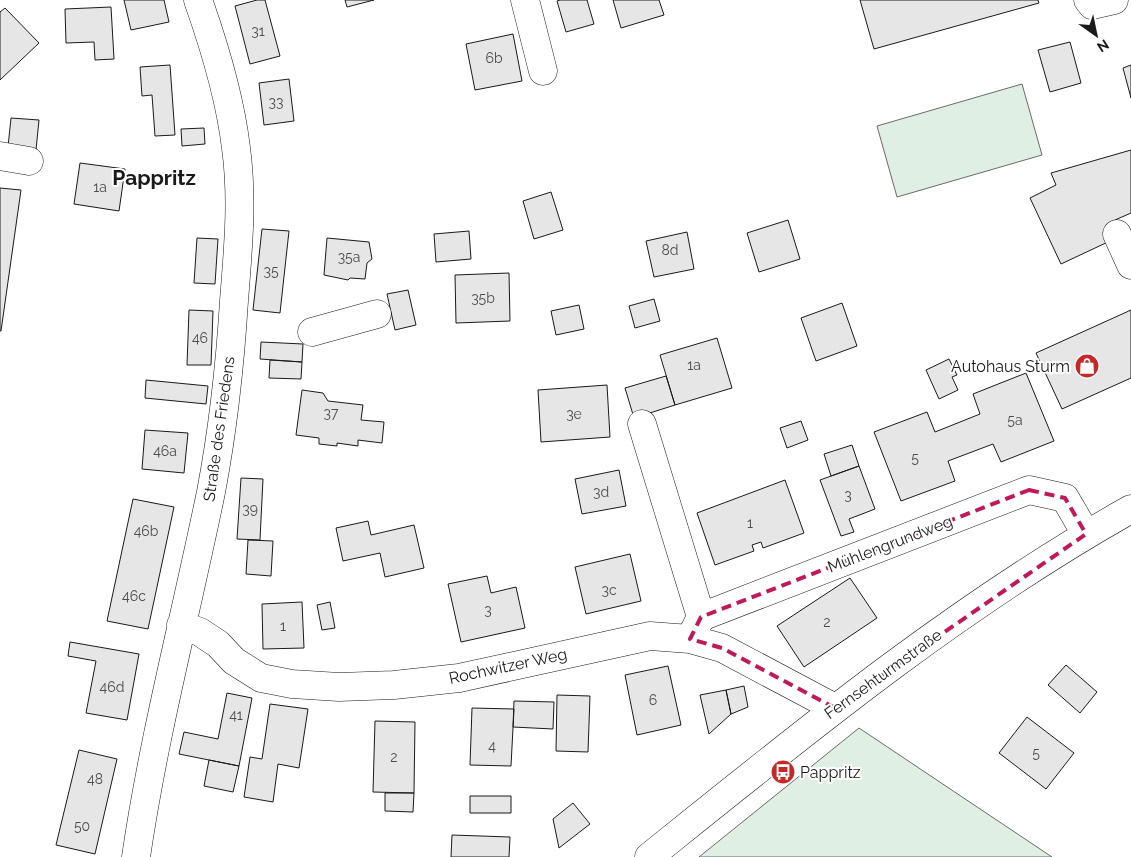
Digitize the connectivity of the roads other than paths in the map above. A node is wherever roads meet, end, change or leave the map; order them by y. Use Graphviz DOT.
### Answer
graph roads {
  1 [pos="198,0"];
  2 [pos="525,0"];
  3 [pos="1088,0"];
  4 [pos="1114,0"];
  5 [pos="543,71"];
  6 [pos="0,156"];
  7 [pos="29,161"];
  8 [pos="1117,234"];
  9 [pos="1131,265"];
  10 [pos="377,314"];
  11 [pos="312,332"];
  12 [pos="642,424"];
  13 [pos="1131,509"];
  14 [pos="1086,534"];
  15 [pos="181,625"];
  16 [pos="695,628"];
  17 [pos="835,708"];
  18 [pos="136,857"];
  19 [pos="649,857"];
  1 -- 15 [label="street, Straße des Friedens"];
  2 -- 5 [label="street"];
  3 -- 4 [label="street"];
  6 -- 7 [label="street"];
  8 -- 9 [label="street"];
  10 -- 11 [label="street"];
  12 -- 16 [label="street"];
  13 -- 14 [label="street, Fernsehturmstraße"];
  14 -- 16 [label="street, Mühlengrundweg"];
  14 -- 17 [label="street, Fernsehturmstraße"];
  15 -- 16 [label="street, Rochwitzer Weg"];
  15 -- 18 [label="street, Straße des Friedens"];
  16 -- 17 [label="street, Rochwitzer Weg"];
  17 -- 19 [label="street, Fernsehturmstraße"];
}
